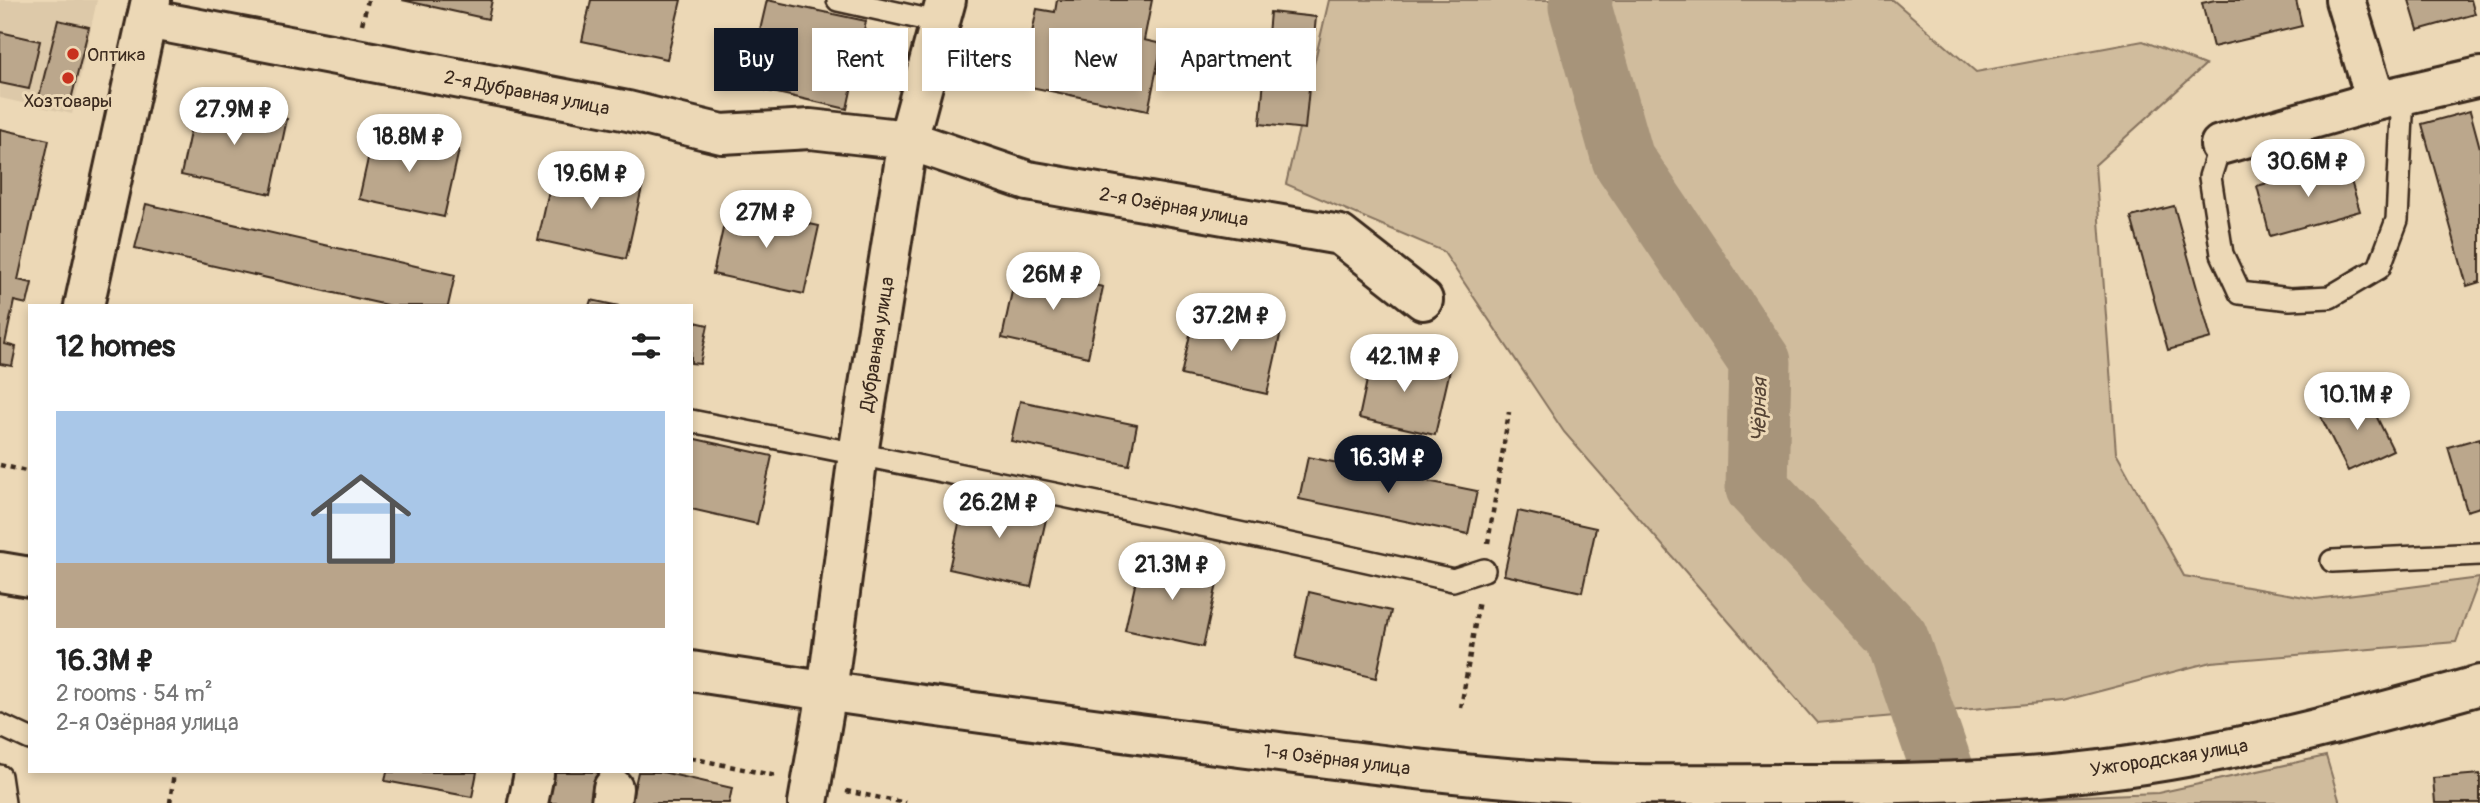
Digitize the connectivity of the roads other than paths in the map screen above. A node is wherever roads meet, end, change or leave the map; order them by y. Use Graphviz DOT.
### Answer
graph roads {
  1 [pos="838,0"];
  2 [pos="2344,0"];
  3 [pos="149,9"];
  4 [pos="944,11"];
  5 [pos="2480,77"];
  6 [pos="2389,98"];
  7 [pos="908,140"];
  8 [pos="2220,145"];
  9 [pos="1423,300"];
  10 [pos="93,304"];
  11 [pos="693,421"];
  12 [pos="858,454"];
  13 [pos="2480,554"];
  14 [pos="2332,561"];
  15 [pos="1483,570"];
  16 [pos="0,572"];
  17 [pos="28,576"];
  18 [pos="693,671"];
  19 [pos="2480,685"];
  20 [pos="827,692"];
  21 [pos="0,725"];
  22 [pos="28,738"];
  23 [pos="0,776"];
  24 [pos="1851,784"];
  25 [pos="1696,794"];
  26 [pos="4,803"];
  27 [pos="807,803"];
  1 -- 4 [label="lane"];
  2 -- 6 [label="street"];
  3 -- 7 [label="street, 2-я Дубравная улица"];
  3 -- 10 [label="street"];
  4 -- 7 [label="street, Дубравная улица"];
  5 -- 6 [label="street"];
  6 -- 8 [label="street"];
  6 -- 8 [label="lane"];
  7 -- 9 [label="street, 2-я Озёрная улица"];
  7 -- 12 [label="street, Дубравная улица"];
  11 -- 12 [label="lane"];
  12 -- 15 [label="lane"];
  12 -- 20 [label="street, Дубравная улица"];
  13 -- 14 [label="lane"];
  16 -- 17 [label="street"];
  18 -- 20 [label="street"];
  19 -- 24 [label="street, Ужгородская улица"];
  20 -- 25 [label="street, 1-я Озёрная улица"];
  20 -- 27 [label="street, Дубравная улица"];
  21 -- 22 [label="lane"];
  23 -- 26 [label="lane"];
  24 -- 25 [label="street, 1-я Озёрная улица"];
}
